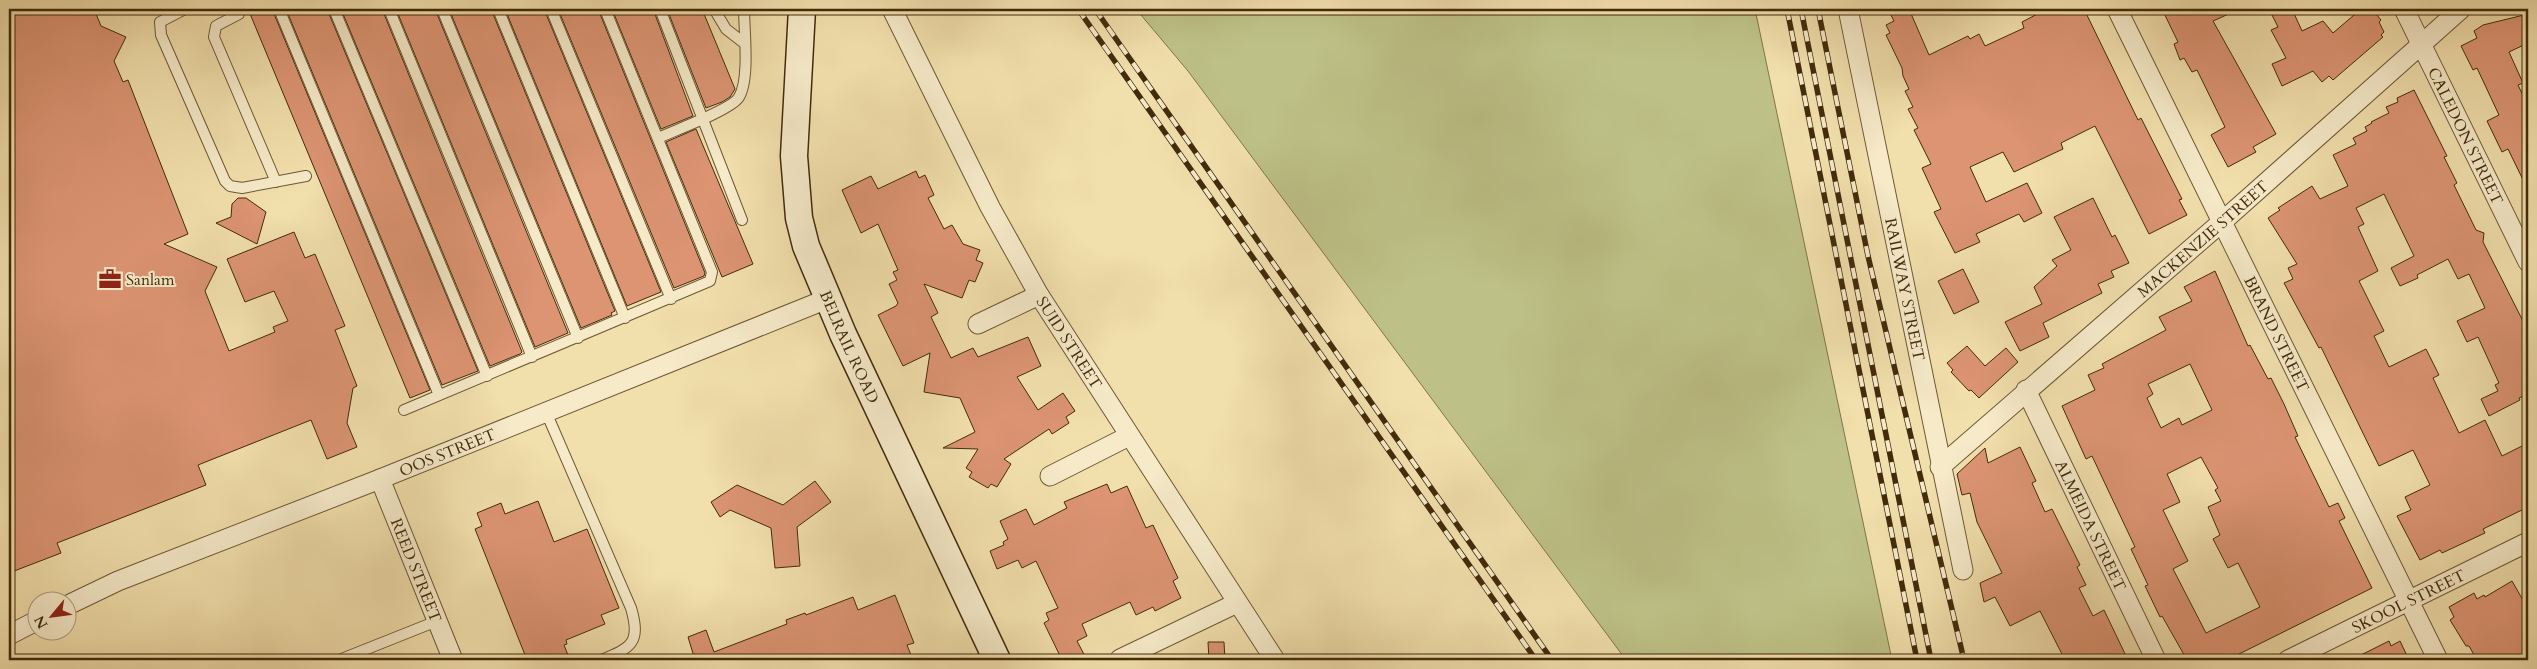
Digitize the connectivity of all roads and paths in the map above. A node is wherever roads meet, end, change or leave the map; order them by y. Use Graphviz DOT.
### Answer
graph roads {
  1 [pos="185,9"];
  2 [pos="279,9"];
  3 [pos="334,9"];
  4 [pos="389,9"];
  5 [pos="442,9"];
  6 [pos="498,9"];
  7 [pos="551,9"];
  8 [pos="605,9"];
  9 [pos="660,9"];
  10 [pos="714,9"];
  11 [pos="744,9"];
  12 [pos="802,9"];
  13 [pos="892,9"];
  14 [pos="1848,9"];
  15 [pos="2118,9"];
  16 [pos="2404,9"];
  17 [pos="2461,9"];
  18 [pos="239,14"];
  19 [pos="744,43"];
  20 [pos="2422,45"];
  21 [pos="702,118"];
  22 [pos="658,138"];
  23 [pos="306,176"];
  24 [pos="276,182"];
  25 [pos="742,220"];
  26 [pos="2223,221"];
  27 [pos="2528,262"];
  28 [pos="1039,295"];
  29 [pos="671,299"];
  30 [pos="827,299"];
  31 [pos="625,318"];
  32 [pos="978,324"];
  33 [pos="578,338"];
  34 [pos="532,357"];
  35 [pos="487,376"];
  36 [pos="2026,390"];
  37 [pos="439,395"];
  38 [pos="404,410"];
  39 [pos="546,412"];
  40 [pos="1129,436"];
  41 [pos="1940,467"];
  42 [pos="1050,476"];
  43 [pos="380,479"];
  44 [pos="2528,542"];
  45 [pos="1963,570"];
  46 [pos="78,600"];
  47 [pos="2408,600"];
  48 [pos="1237,603"];
  49 [pos="437,621"];
  50 [pos="28,625"];
  51 [pos="9,635"];
  52 [pos="1120,659"];
  53 [pos="339,660"];
  54 [pos="453,660"];
  55 [pos="601,660"];
  56 [pos="997,660"];
  57 [pos="1275,660"];
  58 [pos="2156,660"];
  59 [pos="2288,660"];
  60 [pos="2438,660"];
  1 -- 24 [label="lane"];
  2 -- 37 [label="lane"];
  3 -- 35 [label="lane"];
  4 -- 34 [label="lane"];
  5 -- 33 [label="lane"];
  6 -- 31 [label="lane"];
  7 -- 29 [label="lane"];
  8 -- 22 [label="lane"];
  9 -- 21 [label="lane"];
  10 -- 19 [label="lane"];
  11 -- 19 [label="lane"];
  12 -- 30 [label="street, BELRAIL ROAD"];
  13 -- 28 [label="street, SUID STREET"];
  14 -- 41 [label="street, RAILWAY STREET"];
  15 -- 26 [label="street, BRAND STREET"];
  16 -- 20 [label="street, CALEDON STREET"];
  17 -- 20 [label="street, MACKENZIE STREET"];
  18 -- 24 [label="lane"];
  19 -- 21 [label="lane"];
  20 -- 26 [label="street, MACKENZIE STREET"];
  20 -- 27 [label="street, CALEDON STREET"];
  21 -- 22 [label="lane"];
  21 -- 25 [label="lane"];
  22 -- 29 [label="lane"];
  23 -- 24 [label="lane"];
  26 -- 36 [label="street, MACKENZIE STREET"];
  26 -- 47 [label="street, BRAND STREET"];
  28 -- 32 [label="street"];
  28 -- 40 [label="street, SUID STREET"];
  29 -- 31 [label="lane"];
  30 -- 39 [label="street, OOS STREET"];
  30 -- 56 [label="street, BELRAIL ROAD"];
  31 -- 33 [label="lane"];
  33 -- 34 [label="lane"];
  34 -- 35 [label="lane"];
  35 -- 37 [label="lane"];
  36 -- 41 [label="street, MACKENZIE STREET"];
  36 -- 58 [label="street, ALMEIDA STREET"];
  37 -- 38 [label="lane"];
  39 -- 43 [label="street, OOS STREET"];
  39 -- 55 [label="lane"];
  40 -- 42 [label="street"];
  40 -- 48 [label="street, SUID STREET"];
  41 -- 45 [label="street, RAILWAY STREET"];
  43 -- 46 [label="street, OOS STREET"];
  43 -- 49 [label="street, REED STREET"];
  44 -- 47 [label="street, SKOOL STREET"];
  47 -- 59 [label="street, SKOOL STREET"];
  47 -- 60 [label="street, BRAND STREET"];
  48 -- 52 [label="street"];
  48 -- 57 [label="street, SUID STREET"];
  49 -- 53 [label="lane"];
  49 -- 54 [label="street, REED STREET"];
  50 -- 51 [label="street"];
}
